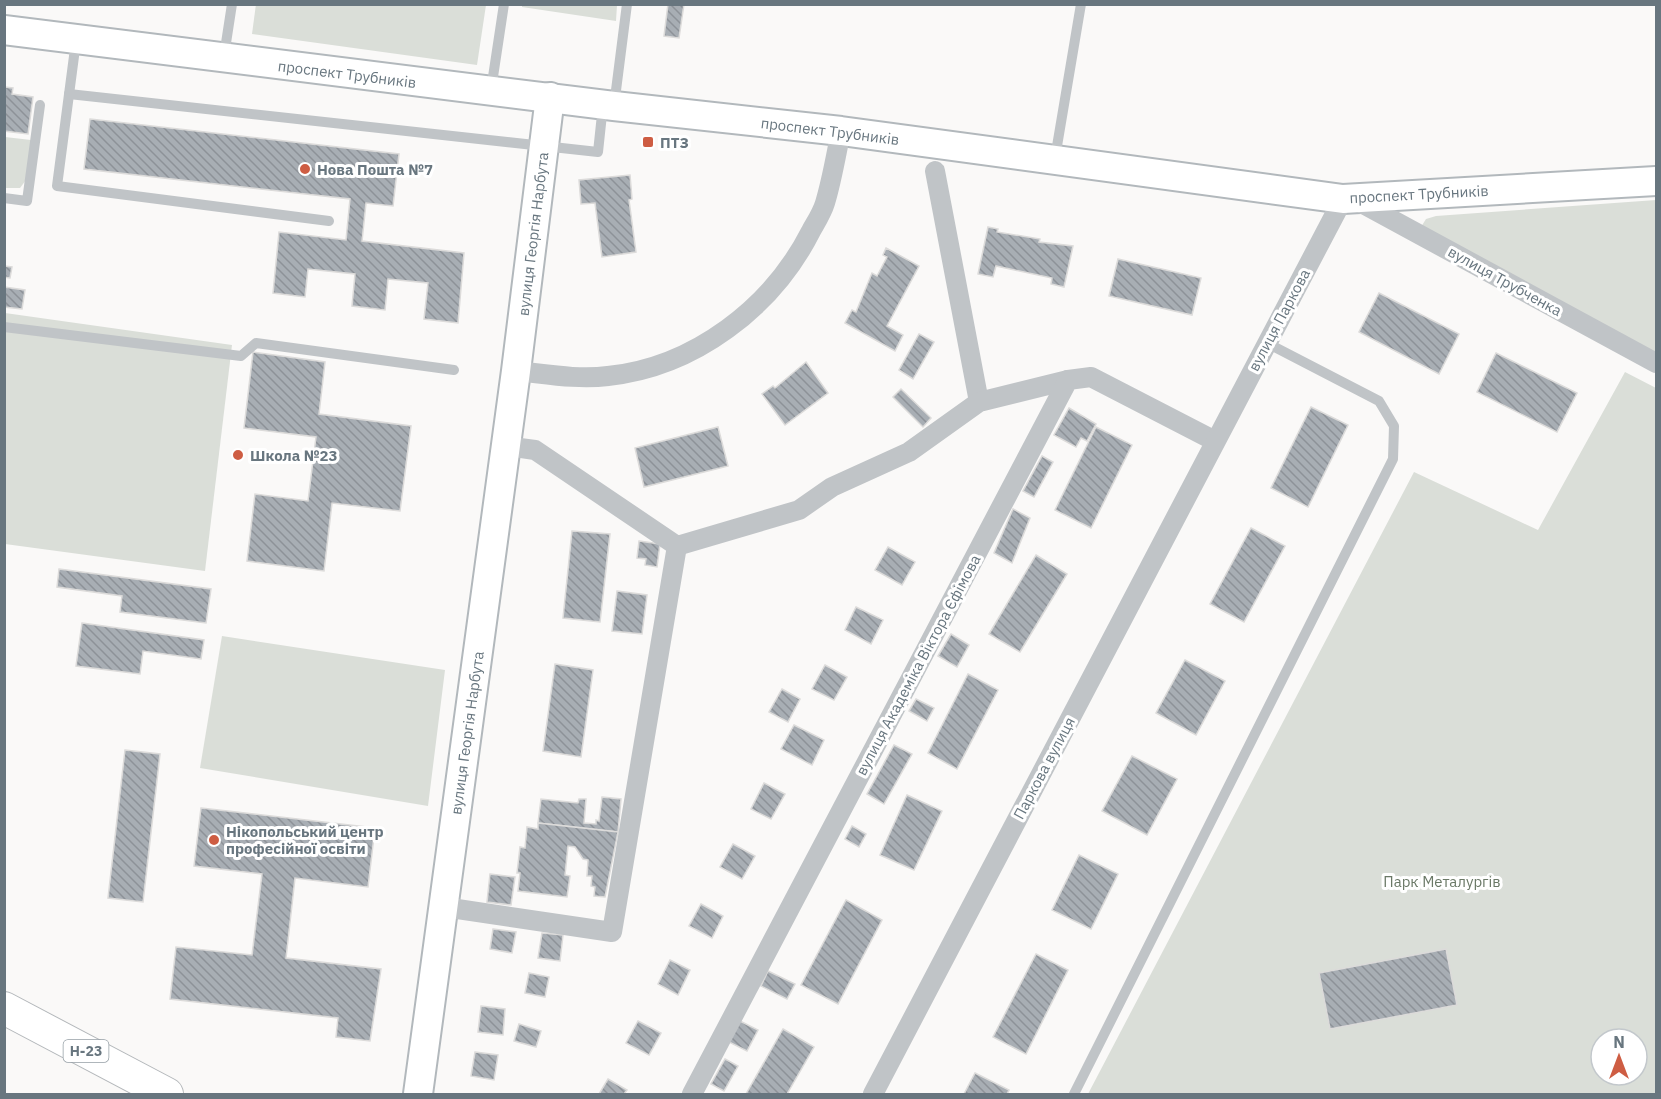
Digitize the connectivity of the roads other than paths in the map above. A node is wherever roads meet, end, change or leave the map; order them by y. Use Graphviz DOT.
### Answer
graph roads {
  1 [pos="232,4"];
  2 [pos="504,4"];
  3 [pos="627,4"];
  4 [pos="1081,4"];
  5 [pos="4,30"];
  6 [pos="76,39"];
  7 [pos="224,59"];
  8 [pos="491,91"];
  9 [pos="69,94"];
  10 [pos="550,97"];
  11 [pos="40,105"];
  12 [pos="609,106"];
  13 [pos="841,131"];
  14 [pos="543,145"];
  15 [pos="1054,159"];
  16 [pos="935,171"];
  17 [pos="1656,181"];
  18 [pos="4,198"];
  19 [pos="1349,199"];
  20 [pos="329,221"];
  21 [pos="4,327"];
  22 [pos="1267,343"];
  23 [pos="1656,363"];
  24 [pos="454,370"];
  25 [pos="516,371"];
  26 [pos="1068,380"];
  27 [pos="979,402"];
  28 [pos="1215,441"];
  29 [pos="506,446"];
  30 [pos="677,546"];
  31 [pos="444,907"];
  32 [pos="4,1008"];
  33 [pos="166,1095"];
  34 [pos="418,1095"];
  35 [pos="692,1095"];
  36 [pos="873,1095"];
  37 [pos="1074,1095"];
  1 -- 7 [label="lane"];
  2 -- 8 [label="lane"];
  3 -- 12 [label="lane"];
  4 -- 15 [label="lane"];
  5 -- 6 [label="main road, проспект Трубників"];
  6 -- 7 [label="main road, проспект Трубників"];
  6 -- 9 [label="lane"];
  7 -- 8 [label="main road, проспект Трубників"];
  8 -- 10 [label="main road, проспект Трубників"];
  9 -- 14 [label="lane"];
  9 -- 20 [label="lane"];
  10 -- 12 [label="main road, проспект Трубників"];
  10 -- 14 [label="main road, вулиця Георгія Нарбута"];
  11 -- 18 [label="lane"];
  12 -- 13 [label="main road, проспект Трубників"];
  12 -- 14 [label="lane"];
  13 -- 15 [label="main road, проспект Трубників"];
  13 -- 25 [label="street"];
  14 -- 25 [label="main road, вулиця Георгія Нарбута"];
  15 -- 19 [label="main road, проспект Трубників"];
  16 -- 27 [label="street"];
  17 -- 19 [label="main road, проспект Трубників"];
  19 -- 22 [label="street, вулиця Паркова"];
  19 -- 23 [label="street, вулиця Трубченка"];
  21 -- 24 [label="lane"];
  22 -- 28 [label="street, вулиця Паркова"];
  22 -- 37 [label="lane"];
  25 -- 29 [label="main road, вулиця Георгія Нарбута"];
  26 -- 27 [label="street"];
  26 -- 28 [label="street"];
  26 -- 35 [label="street, вулиця Академіка Віктора Єфімова"];
  27 -- 30 [label="street"];
  28 -- 36 [label="street, Паркова вулиця"];
  29 -- 30 [label="street"];
  29 -- 31 [label="main road, вулиця Георгія Нарбута"];
  30 -- 31 [label="street"];
  31 -- 34 [label="main road, вулиця Георгія Нарбута"];
  32 -- 33 [label="main road, Н-23"];
}
